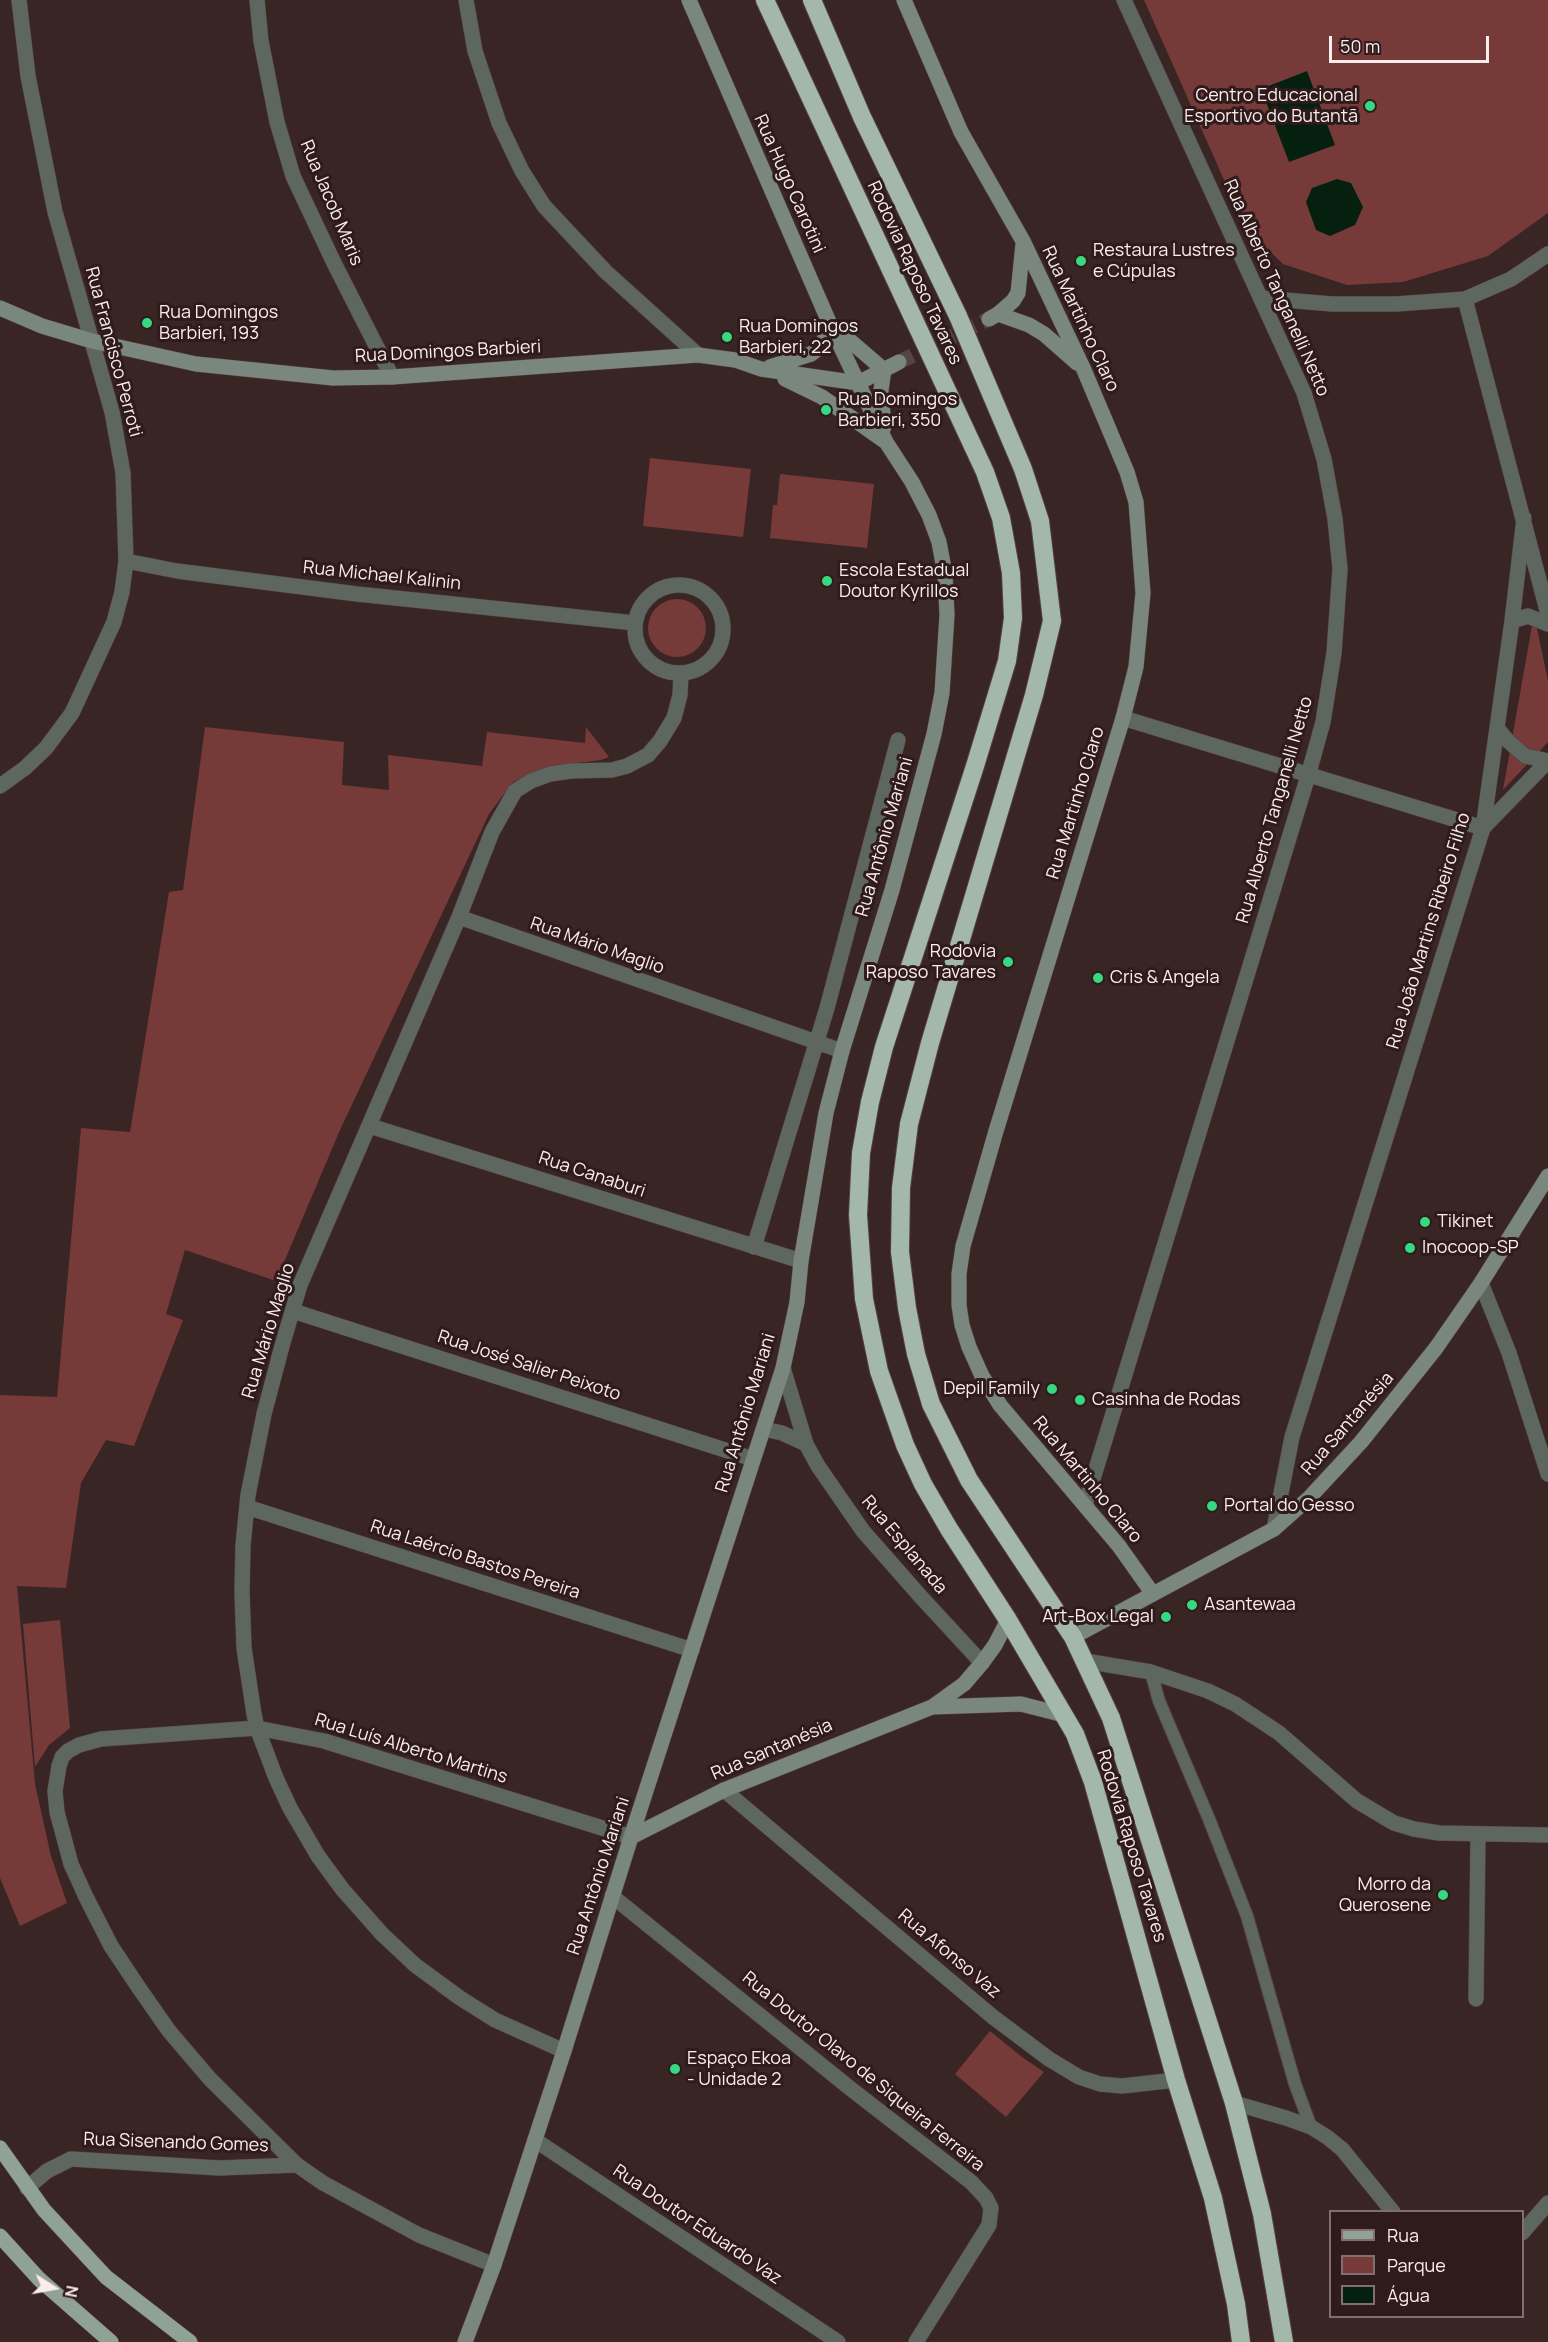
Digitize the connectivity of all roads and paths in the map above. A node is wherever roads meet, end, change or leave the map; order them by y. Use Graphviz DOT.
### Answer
graph roads {
  1 [pos="19,0"];
  2 [pos="257,0"];
  3 [pos="466,0"];
  4 [pos="689,0"];
  5 [pos="765,0"];
  6 [pos="812,0"];
  7 [pos="904,0"];
  8 [pos="1124,0"];
  9 [pos="1023,241"];
  10 [pos="1548,254"];
  11 [pos="1261,298"];
  12 [pos="1465,299"];
  13 [pos="0,308"];
  14 [pos="829,322"];
  15 [pos="92,341"];
  16 [pos="698,355"];
  17 [pos="899,362"];
  18 [pos="761,369"];
  19 [pos="884,370"];
  20 [pos="1084,370"];
  21 [pos="392,377"];
  22 [pos="858,383"];
  23 [pos="886,442"];
  24 [pos="1524,518"];
  25 [pos="126,561"];
  26 [pos="1548,614"];
  27 [pos="1512,621"];
  28 [pos="634,623"];
  29 [pos="1548,624"];
  30 [pos="681,674"];
  31 [pos="1123,718"];
  32 [pos="1497,728"];
  33 [pos="898,741"];
  34 [pos="1548,761"];
  35 [pos="1308,776"];
  36 [pos="0,786"];
  37 [pos="1483,828"];
  38 [pos="459,917"];
  39 [pos="816,1042"];
  40 [pos="842,1052"];
  41 [pos="370,1126"];
  42 [pos="1548,1176"];
  43 [pos="754,1247"];
  44 [pos="801,1261"];
  45 [pos="1481,1283"];
  46 [pos="293,1311"];
  47 [pos="783,1368"];
  48 [pos="764,1429"];
  49 [pos="806,1444"];
  50 [pos="753,1459"];
  51 [pos="1548,1474"];
  52 [pos="1085,1505"];
  53 [pos="247,1507"];
  54 [pos="1274,1529"];
  55 [pos="1153,1594"];
  56 [pos="1008,1620"];
  57 [pos="1073,1637"];
  58 [pos="692,1650"];
  59 [pos="1086,1661"];
  60 [pos="982,1663"];
  61 [pos="1151,1672"];
  62 [pos="932,1707"];
  63 [pos="1064,1715"];
  64 [pos="257,1728"];
  65 [pos="724,1790"];
  66 [pos="1478,1835"];
  67 [pos="1548,1835"];
  68 [pos="631,1838"];
  69 [pos="612,1896"];
  70 [pos="1476,1999"];
  71 [pos="564,2051"];
  72 [pos="1176,2080"];
  73 [pos="1234,2103"];
  74 [pos="1311,2127"];
  75 [pos="534,2140"];
  76 [pos="0,2148"];
  77 [pos="297,2164"];
  78 [pos="27,2188"];
  79 [pos="1548,2203"];
  80 [pos="1392,2210"];
  81 [pos="1524,2231"];
  82 [pos="0,2236"];
  83 [pos="494,2265"];
  84 [pos="111,2342"];
  85 [pos="190,2342"];
  86 [pos="465,2342"];
  87 [pos="838,2342"];
  88 [pos="916,2342"];
  89 [pos="1241,2342"];
  90 [pos="1284,2342"];
  1 -- 15 [label="street, Rua Francisco Perroti"];
  2 -- 21 [label="street, Rua Jacob Maris"];
  3 -- 16 [label="street"];
  4 -- 14 [label="main road, Rua Hugo Carotini"];
  5 -- 56 [label="highway, Rodovia Raposo Tavares"];
  6 -- 57 [label="highway, Rodovia Raposo Tavares"];
  7 -- 9 [label="main road, Rua Martinho Claro"];
  8 -- 11 [label="street, Rua Alberto Tanganelli Netto"];
  9 -- 20 [label="main road, Rua Martinho Claro"];
  9 -- 20 [label="main road"];
  10 -- 12 [label="street"];
  11 -- 12 [label="street"];
  11 -- 35 [label="street, Rua Alberto Tanganelli Netto"];
  12 -- 24 [label="street, Rua João Martins Ribeiro Filho"];
  13 -- 15 [label="main road, Rua Domingos Barbieri"];
  14 -- 18 [label="main road"];
  14 -- 19 [label="main road"];
  14 -- 22 [label="main road, Rua Hugo Carotini"];
  15 -- 21 [label="main road, Rua Domingos Barbieri"];
  15 -- 25 [label="street, Rua Francisco Perroti"];
  16 -- 18 [label="main road, Rua Domingos Barbieri"];
  16 -- 21 [label="main road, Rua Domingos Barbieri"];
  17 -- 19 [label="main road"];
  18 -- 22 [label="main road, Rua Domingos Barbieri"];
  18 -- 23 [label="main road"];
  19 -- 22 [label="main road"];
  19 -- 23 [label="main road"];
  20 -- 31 [label="main road, Rua Martinho Claro"];
  22 -- 23 [label="main road, Rua Antônio Mariani"];
  23 -- 40 [label="main road, Rua Antônio Mariani"];
  24 -- 26 [label="street"];
  24 -- 27 [label="street, Rua João Martins Ribeiro Filho"];
  25 -- 28 [label="street, Rua Michael Kalinin"];
  25 -- 36 [label="street, Rua Francisco Perroti"];
  27 -- 29 [label="street"];
  27 -- 32 [label="street, Rua João Martins Ribeiro Filho"];
  28 -- 30 [label="street"];
  28 -- 30 [label="street"];
  30 -- 38 [label="street"];
  31 -- 35 [label="street"];
  31 -- 52 [label="main road, Rua Martinho Claro"];
  32 -- 34 [label="street"];
  32 -- 37 [label="street, Rua João Martins Ribeiro Filho"];
  33 -- 39 [label="street, Rua Antônio Mariani"];
  34 -- 37 [label="street"];
  35 -- 37 [label="street"];
  35 -- 52 [label="street, Rua Alberto Tanganelli Netto"];
  37 -- 54 [label="street, Rua João Martins Ribeiro Filho"];
  38 -- 39 [label="street, Rua Mário Maglio"];
  38 -- 41 [label="street, Rua Mário Maglio"];
  39 -- 40 [label="street, Rua Mário Maglio"];
  39 -- 43 [label="street, Rua Antônio Mariani"];
  40 -- 44 [label="main road, Rua Antônio Mariani"];
  41 -- 43 [label="street, Rua Canaburi"];
  41 -- 46 [label="street, Rua Mário Maglio"];
  42 -- 45 [label="main road, Rua Santanésia"];
  43 -- 44 [label="street, Rua Canaburi"];
  44 -- 47 [label="main road, Rua Antônio Mariani"];
  45 -- 51 [label="street"];
  45 -- 54 [label="main road, Rua Santanésia"];
  46 -- 50 [label="street, Rua José Salier Peixoto"];
  46 -- 53 [label="street, Rua Mário Maglio"];
  47 -- 48 [label="main road, Rua Antônio Mariani"];
  47 -- 49 [label="street, Rua Esplanada"];
  48 -- 49 [label="street"];
  48 -- 50 [label="main road, Rua Antônio Mariani"];
  49 -- 60 [label="street, Rua Esplanada"];
  50 -- 58 [label="main road, Rua Antônio Mariani"];
  52 -- 55 [label="main road, Rua Martinho Claro"];
  53 -- 58 [label="street, Rua Laércio Bastos Pereira"];
  53 -- 64 [label="street, Rua Mário Maglio"];
  54 -- 55 [label="main road, Rua Santanésia"];
  55 -- 57 [label="main road, Rua Santanésia"];
  56 -- 60 [label="main road, Rua Santanésia"];
  56 -- 63 [label="highway, Rodovia Raposo Tavares"];
  57 -- 59 [label="highway, Rodovia Raposo Tavares"];
  58 -- 68 [label="main road, Rua Antônio Mariani"];
  59 -- 61 [label="street"];
  59 -- 73 [label="highway, Rodovia Raposo Tavares"];
  60 -- 62 [label="main road, Rua Santanésia"];
  61 -- 66 [label="street"];
  61 -- 74 [label="lane"];
  62 -- 63 [label="main road, Rua Santanésia"];
  62 -- 65 [label="main road, Rua Santanésia"];
  63 -- 72 [label="highway, Rodovia Raposo Tavares"];
  64 -- 68 [label="street, Rua Luís Alberto Martins"];
  64 -- 71 [label="street, Rua Mário Maglio"];
  64 -- 77 [label="street, Rua Luís Alberto Martins"];
  65 -- 68 [label="main road, Rua Santanésia"];
  65 -- 72 [label="street, Rua Afonso Vaz"];
  66 -- 67 [label="street"];
  66 -- 70 [label="street"];
  68 -- 69 [label="main road, Rua Antônio Mariani"];
  69 -- 71 [label="main road, Rua Antônio Mariani"];
  69 -- 88 [label="street, Rua Doutor Olavo de Siqueira Ferreira"];
  71 -- 75 [label="main road, Rua Antônio Mariani"];
  72 -- 89 [label="highway, Rodovia Raposo Tavares"];
  73 -- 74 [label="street"];
  73 -- 90 [label="highway, Rodovia Raposo Tavares"];
  74 -- 80 [label="street"];
  75 -- 83 [label="main road, Rua Antônio Mariani"];
  75 -- 87 [label="street, Rua Doutor Eduardo Vaz"];
  76 -- 78 [label="main road"];
  77 -- 78 [label="street, Rua Sisenando Gomes"];
  77 -- 83 [label="street, Rua Luís Alberto Martins"];
  78 -- 85 [label="main road"];
  79 -- 81 [label="street"];
  82 -- 84 [label="main road"];
  83 -- 86 [label="main road, Rua Antônio Mariani"];
}
